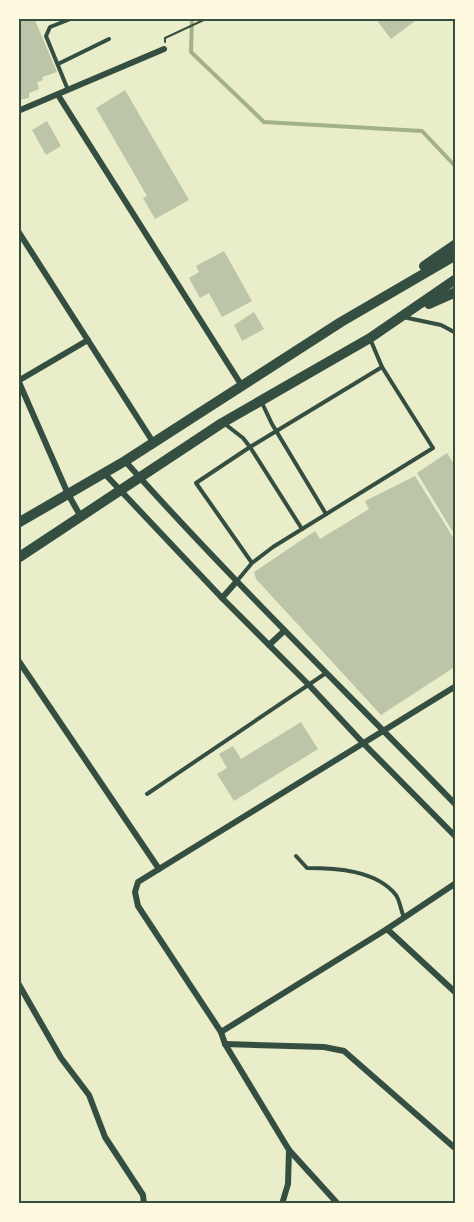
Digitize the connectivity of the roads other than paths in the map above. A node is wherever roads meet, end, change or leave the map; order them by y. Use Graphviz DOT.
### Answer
graph roads {
  1 [pos="73,18"];
  2 [pos="109,39"];
  3 [pos="164,49"];
  4 [pos="58,64"];
  5 [pos="68,90"];
  6 [pos="58,95"];
  7 [pos="18,111"];
  8 [pos="18,231"];
  9 [pos="20,239"];
  10 [pos="456,244"];
  11 [pos="456,255"];
  12 [pos="456,279"];
  13 [pos="456,292"];
  14 [pos="401,317"];
  15 [pos="341,322"];
  16 [pos="456,333"];
  17 [pos="370,338"];
  18 [pos="88,340"];
  19 [pos="382,367"];
  20 [pos="18,380"];
  21 [pos="242,386"];
  22 [pos="260,400"];
  23 [pos="222,423"];
  24 [pos="276,431"];
  25 [pos="153,442"];
  26 [pos="250,447"];
  27 [pos="125,461"];
  28 [pos="103,472"];
  29 [pos="140,477"];
  30 [pos="119,491"];
  31 [pos="68,494"];
  32 [pos="326,514"];
  33 [pos="81,517"];
  34 [pos="18,524"];
  35 [pos="302,529"];
  36 [pos="18,558"];
  37 [pos="252,563"];
  38 [pos="237,581"];
  39 [pos="222,598"];
  40 [pos="284,631"];
  41 [pos="269,645"];
  42 [pos="18,660"];
  43 [pos="326,673"];
  44 [pos="309,685"];
  45 [pos="456,686"];
  46 [pos="384,730"];
  47 [pos="363,743"];
  48 [pos="147,794"];
  49 [pos="456,806"];
  50 [pos="456,837"];
  51 [pos="297,856"];
  52 [pos="159,869"];
  53 [pos="456,883"];
  54 [pos="404,917"];
  55 [pos="387,929"];
  56 [pos="18,983"];
  57 [pos="456,993"];
  58 [pos="221,1032"];
  59 [pos="225,1044"];
  60 [pos="456,1149"];
  61 [pos="289,1150"];
  62 [pos="144,1204"];
  63 [pos="282,1204"];
  64 [pos="338,1204"];
  1 -- 4 [label="lane"];
  2 -- 4 [label="lane"];
  3 -- 5 [label="street"];
  4 -- 5 [label="lane"];
  5 -- 6 [label="street"];
  6 -- 7 [label="street"];
  6 -- 21 [label="street"];
  8 -- 9 [label="street"];
  9 -- 18 [label="street"];
  10 -- 15 [label="main road"];
  11 -- 15 [label="main road"];
  12 -- 14 [label="main road"];
  13 -- 14 [label="main road"];
  14 -- 16 [label="lane"];
  14 -- 17 [label="main road"];
  15 -- 21 [label="main road"];
  17 -- 19 [label="lane"];
  17 -- 22 [label="main road"];
  18 -- 20 [label="street"];
  18 -- 25 [label="street"];
  19 -- 24 [label="lane"];
  19 -- 32 [label="lane"];
  20 -- 31 [label="street"];
  21 -- 25 [label="main road"];
  22 -- 23 [label="main road"];
  22 -- 24 [label="lane"];
  23 -- 26 [label="lane"];
  23 -- 29 [label="main road"];
  24 -- 26 [label="lane"];
  24 -- 32 [label="lane"];
  25 -- 27 [label="main road"];
  26 -- 35 [label="lane"];
  26 -- 37 [label="lane"];
  27 -- 28 [label="main road"];
  27 -- 29 [label="street"];
  28 -- 30 [label="street"];
  28 -- 31 [label="main road"];
  29 -- 30 [label="main road"];
  29 -- 38 [label="street"];
  30 -- 33 [label="main road"];
  30 -- 39 [label="street"];
  31 -- 33 [label="street"];
  31 -- 34 [label="main road"];
  32 -- 35 [label="lane"];
  33 -- 36 [label="main road"];
  35 -- 37 [label="lane"];
  37 -- 38 [label="lane"];
  38 -- 39 [label="street"];
  38 -- 40 [label="street"];
  39 -- 41 [label="street"];
  40 -- 41 [label="street"];
  40 -- 43 [label="street"];
  41 -- 44 [label="street"];
  42 -- 52 [label="street"];
  43 -- 44 [label="lane"];
  43 -- 46 [label="street"];
  44 -- 47 [label="street"];
  44 -- 48 [label="lane"];
  45 -- 46 [label="street"];
  46 -- 47 [label="street"];
  46 -- 49 [label="street"];
  47 -- 50 [label="street"];
  47 -- 52 [label="street"];
  51 -- 54 [label="lane"];
  52 -- 58 [label="street"];
  53 -- 54 [label="street"];
  54 -- 55 [label="street"];
  55 -- 57 [label="street"];
  55 -- 58 [label="street"];
  56 -- 62 [label="street"];
  58 -- 59 [label="street"];
  59 -- 60 [label="street"];
  59 -- 61 [label="street"];
  61 -- 63 [label="street"];
  61 -- 64 [label="street"];
}
